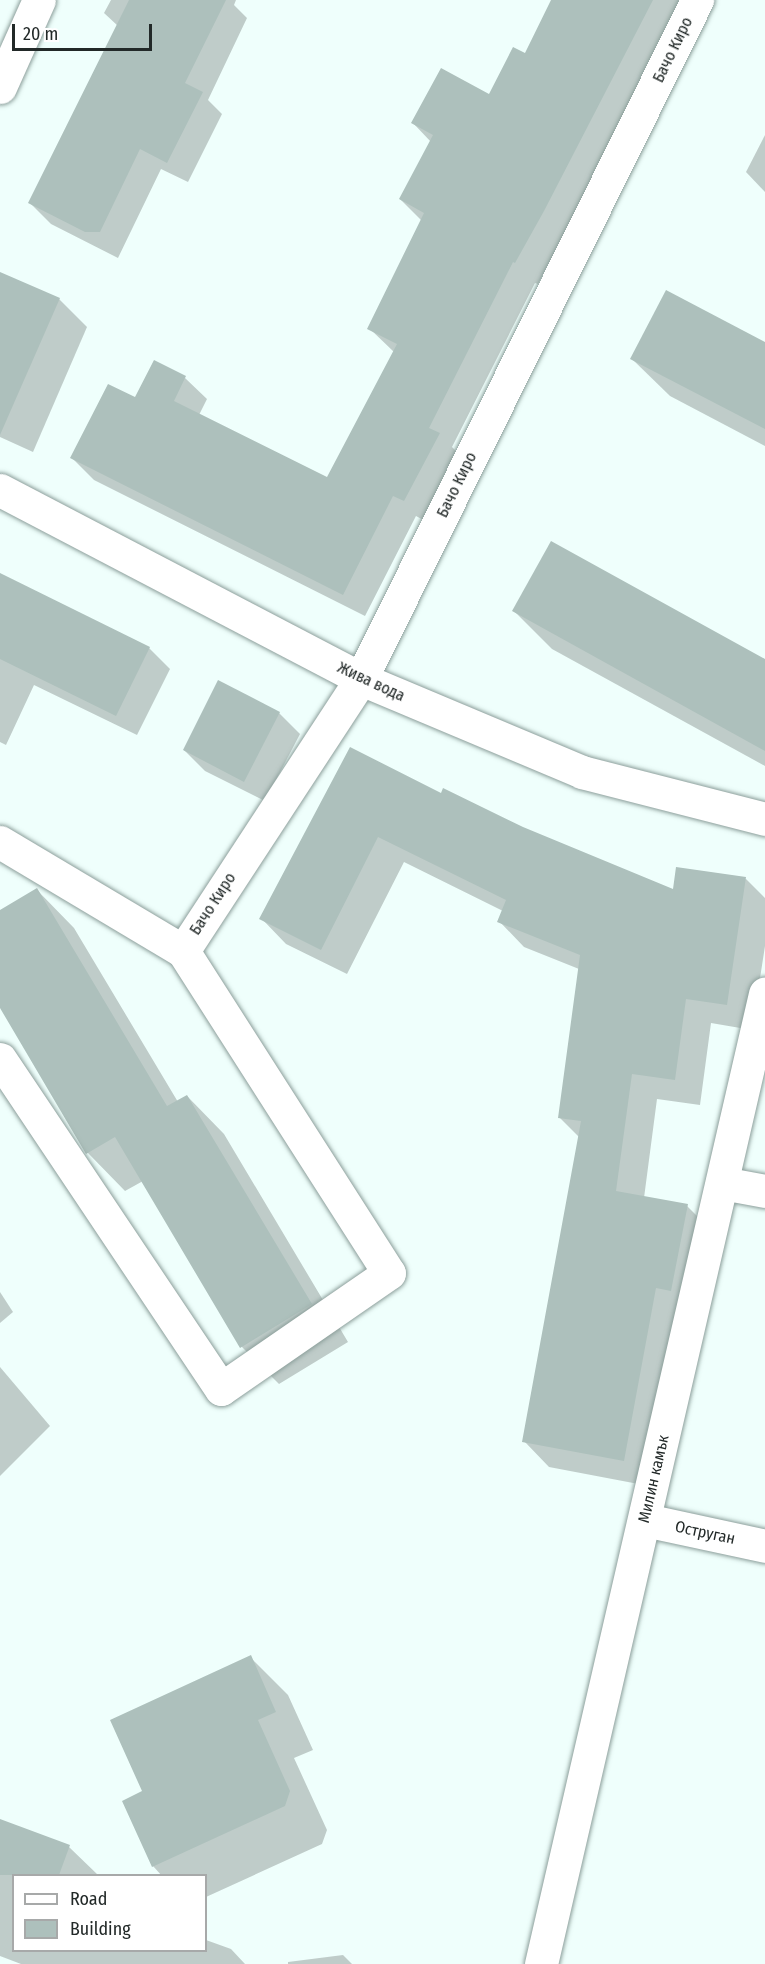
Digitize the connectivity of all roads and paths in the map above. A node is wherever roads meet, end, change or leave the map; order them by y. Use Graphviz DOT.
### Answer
graph roads {
  1 [pos="39,0"];
  2 [pos="697,0"];
  3 [pos="0,87"];
  4 [pos="0,490"];
  5 [pos="361,679"];
  6 [pos="765,819"];
  7 [pos="0,842"];
  8 [pos="183,951"];
  9 [pos="765,994"];
  10 [pos="0,1059"];
  11 [pos="722,1183"];
  12 [pos="765,1191"];
  13 [pos="645,1520"];
  14 [pos="765,1546"];
  15 [pos="541,1964"];
  1 -- 3 [label="street"];
  2 -- 5 [label="street, Бачо Киро"];
  4 -- 5 [label="street, Жива вода"];
  5 -- 6 [label="street, Жива вода"];
  5 -- 8 [label="street, Бачо Киро"];
  7 -- 8 [label="street"];
  8 -- 10 [label="street"];
  9 -- 11 [label="street, Милин камък"];
  11 -- 12 [label="street"];
  11 -- 13 [label="street, Милин камък"];
  13 -- 14 [label="street, Оструган"];
  13 -- 15 [label="street, Милин камък"];
}
